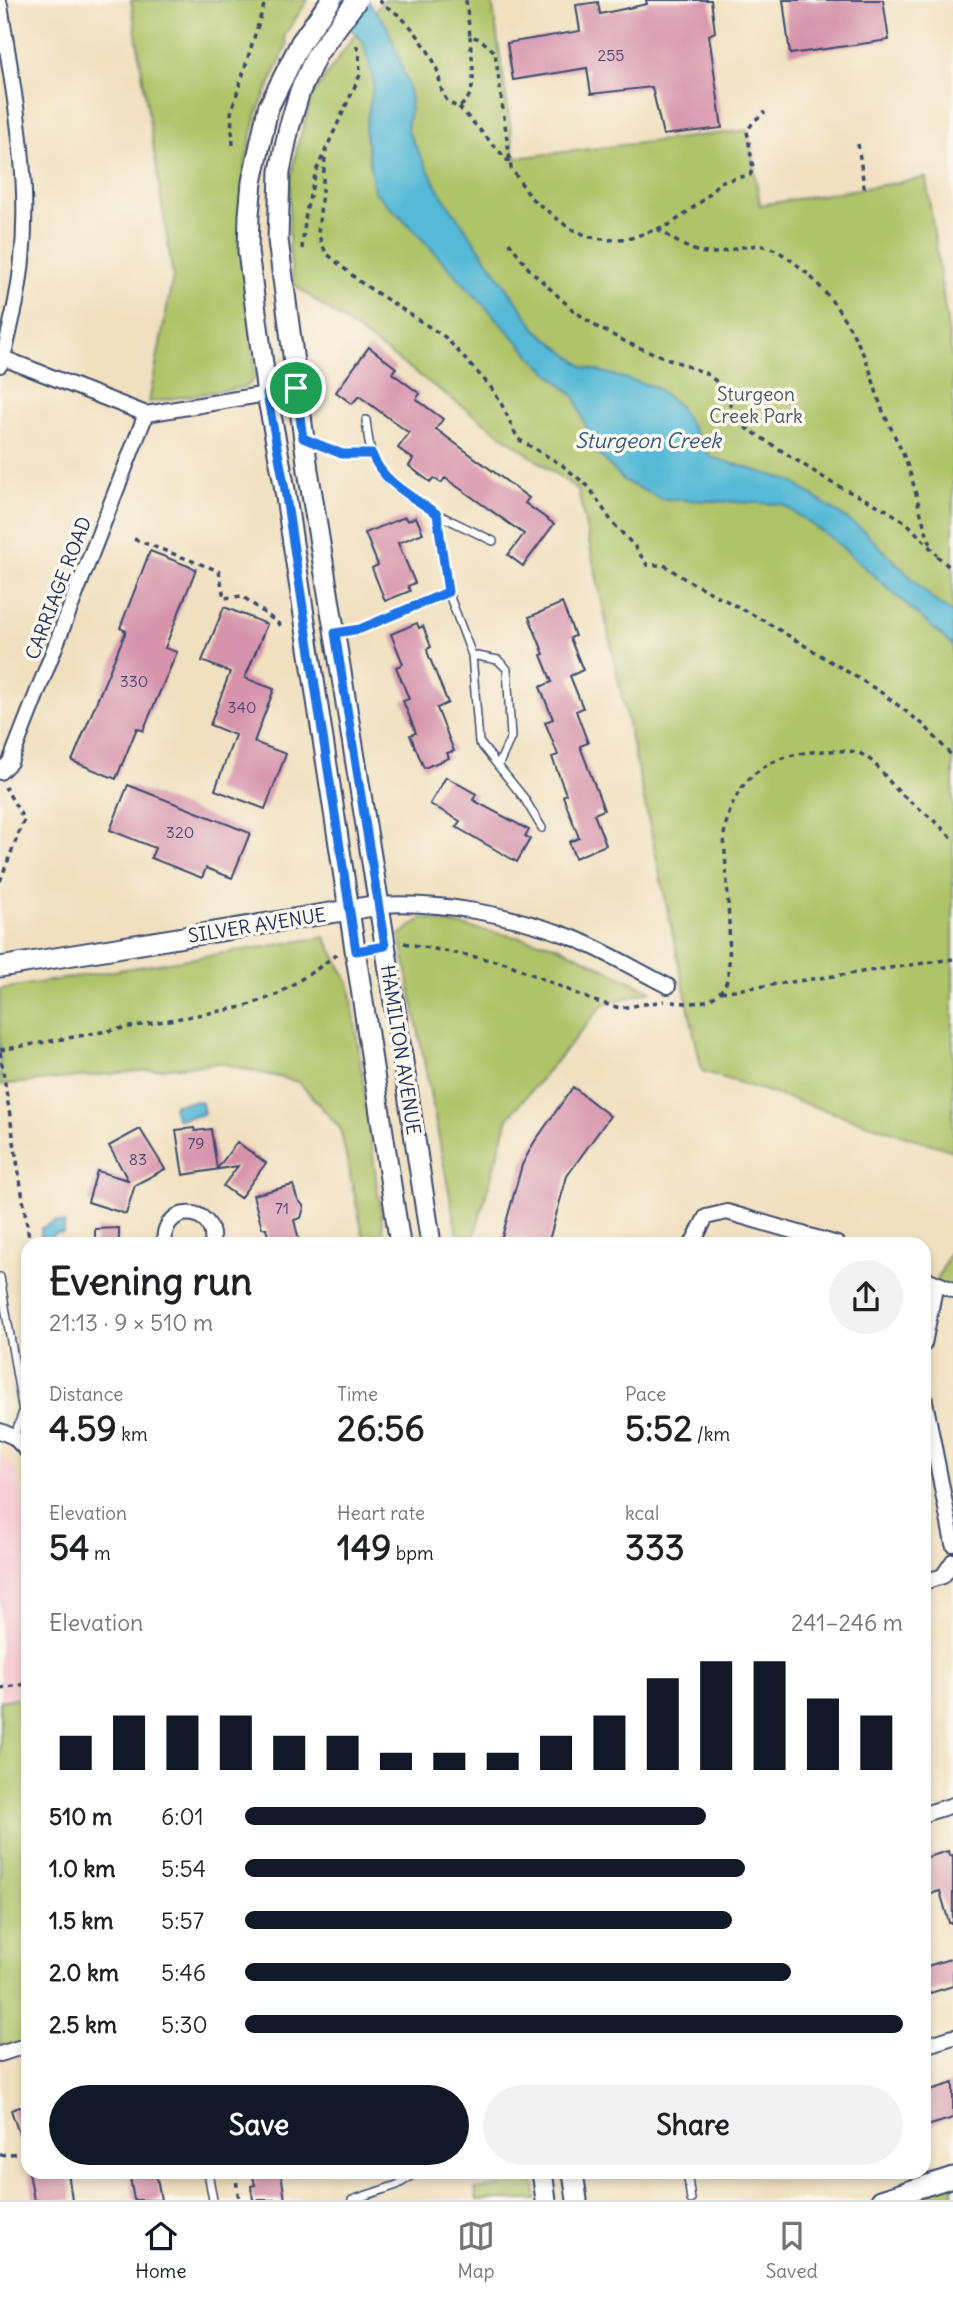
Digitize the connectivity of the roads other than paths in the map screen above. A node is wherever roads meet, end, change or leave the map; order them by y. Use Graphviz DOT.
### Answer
graph roads {
  1 [pos="331,0"];
  2 [pos="357,0"];
  3 [pos="0,5"];
  4 [pos="1,361"];
  5 [pos="296,388"];
  6 [pos="267,394"];
  7 [pos="146,414"];
  8 [pos="366,420"];
  9 [pos="303,438"];
  10 [pos="372,454"];
  11 [pos="437,514"];
  12 [pos="494,541"];
  13 [pos="448,592"];
  14 [pos="335,633"];
  15 [pos="472,655"];
  16 [pos="498,766"];
  17 [pos="0,772"];
  18 [pos="542,828"];
  19 [pos="379,905"];
  20 [pos="350,910"];
  21 [pos="0,967"];
  22 [pos="668,986"];
  23 [pos="165,1237"];
  24 [pos="213,1237"];
  25 [pos="399,1237"];
  26 [pos="430,1237"];
  27 [pos="696,1237"];
  28 [pos="813,1237"];
  29 [pos="0,1278"];
  30 [pos="931,1281"];
  31 [pos="953,1290"];
  32 [pos="21,1400"];
  33 [pos="21,1415"];
  34 [pos="931,1432"];
  35 [pos="7,1434"];
  36 [pos="21,1446"];
  37 [pos="953,1545"];
  38 [pos="953,1561"];
  39 [pos="931,1580"];
  40 [pos="953,1805"];
  41 [pos="931,1812"];
  42 [pos="953,2037"];
  43 [pos="931,2044"];
  44 [pos="21,2047"];
  45 [pos="0,2054"];
  46 [pos="953,2177"];
  47 [pos="209,2179"];
  48 [pos="407,2179"];
  49 [pos="543,2179"];
  50 [pos="574,2179"];
  51 [pos="688,2179"];
  52 [pos="213,2200"];
  53 [pos="352,2200"];
  54 [pos="546,2200"];
  55 [pos="577,2200"];
  56 [pos="691,2200"];
  57 [pos="881,2200"];
  1 -- 6 [label="street, HAMILTON AVENUE, bridge"];
  2 -- 5 [label="street, HAMILTON AVENUE, bridge"];
  3 -- 4 [label="street"];
  4 -- 7 [label="street"];
  5 -- 6 [label="street"];
  5 -- 9 [label="street, HAMILTON AVENUE"];
  6 -- 7 [label="street"];
  6 -- 20 [label="street, HAMILTON AVENUE"];
  7 -- 17 [label="street, CARRIAGE ROAD"];
  8 -- 10 [label="lane"];
  9 -- 10 [label="lane"];
  9 -- 14 [label="street, HAMILTON AVENUE"];
  10 -- 11 [label="lane"];
  11 -- 12 [label="lane"];
  11 -- 13 [label="lane"];
  13 -- 14 [label="lane"];
  13 -- 15 [label="lane"];
  14 -- 19 [label="street, HAMILTON AVENUE"];
  15 -- 16 [label="lane"];
  15 -- 16 [label="lane"];
  16 -- 18 [label="lane"];
  19 -- 20 [label="street, SILVER AVENUE"];
  19 -- 22 [label="street, SILVER AVENUE"];
  19 -- 26 [label="street, HAMILTON AVENUE"];
  20 -- 21 [label="street, SILVER AVENUE"];
  20 -- 25 [label="street, HAMILTON AVENUE"];
  23 -- 24 [label="street"];
  27 -- 28 [label="street"];
  29 -- 32 [label="lane"];
  30 -- 31 [label="street"];
  33 -- 35 [label="lane"];
  34 -- 37 [label="street"];
  35 -- 36 [label="street"];
  38 -- 39 [label="street"];
  40 -- 41 [label="street"];
  42 -- 43 [label="street"];
  44 -- 45 [label="street"];
  46 -- 57 [label="street"];
  47 -- 52 [label="lane"];
  48 -- 53 [label="lane"];
  49 -- 54 [label="street"];
  50 -- 55 [label="street"];
  51 -- 56 [label="lane"];
}
